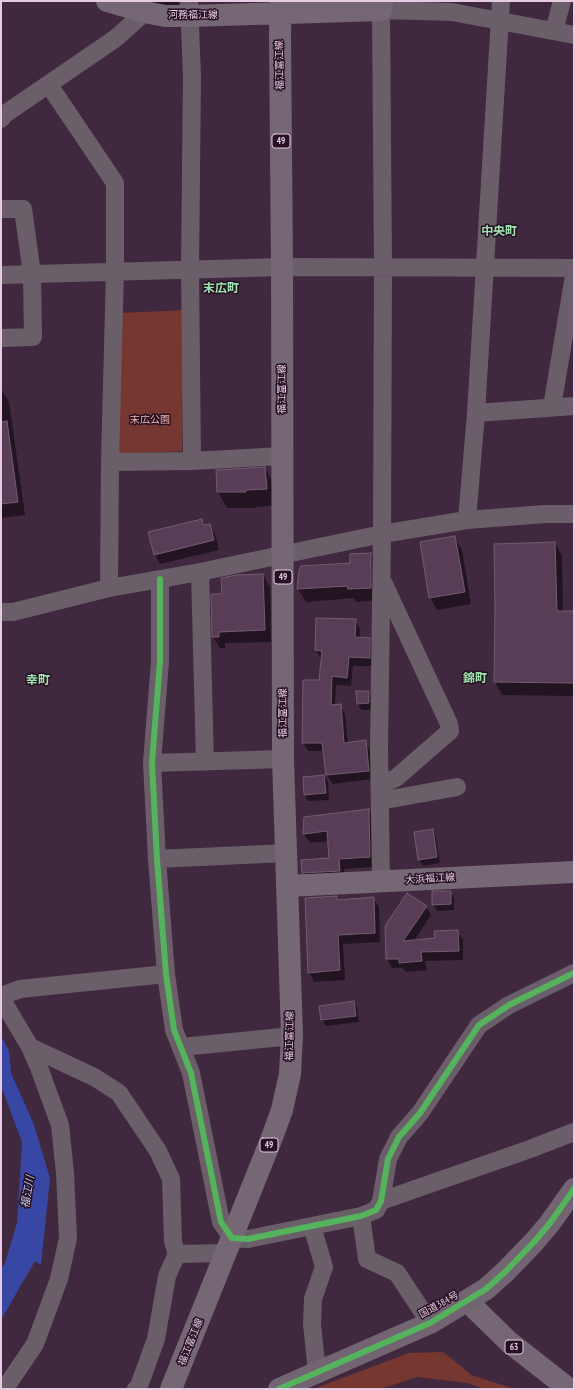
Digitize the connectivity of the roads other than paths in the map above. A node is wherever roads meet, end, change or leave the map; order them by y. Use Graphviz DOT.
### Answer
graph roads {
  1 [pos="107,1"];
  2 [pos="501,1"];
  3 [pos="562,1"];
  4 [pos="381,6"];
  5 [pos="281,7"];
  6 [pos="189,8"];
  7 [pos="144,12"];
  8 [pos="499,21"];
  9 [pos="554,31"];
  10 [pos="574,35"];
  11 [pos="49,85"];
  12 [pos="1,119"];
  13 [pos="1,209"];
  14 [pos="282,267"];
  15 [pos="382,268"];
  16 [pos="484,268"];
  17 [pos="574,268"];
  18 [pos="190,270"];
  19 [pos="115,271"];
  20 [pos="1,274"];
  21 [pos="32,274"];
  22 [pos="574,276"];
  23 [pos="1,338"];
  24 [pos="574,406"];
  25 [pos="552,407"];
  26 [pos="476,413"];
  27 [pos="282,456"];
  28 [pos="192,461"];
  29 [pos="110,462"];
  30 [pos="574,514"];
  31 [pos="467,520"];
  32 [pos="382,534"];
  33 [pos="282,554"];
  34 [pos="200,572"];
  35 [pos="160,579"];
  36 [pos="382,580"];
  37 [pos="108,588"];
  38 [pos="5,616"];
  39 [pos="283,759"];
  40 [pos="205,762"];
  41 [pos="152,763"];
  42 [pos="457,787"];
  43 [pos="380,793"];
  44 [pos="286,853"];
  45 [pos="157,858"];
  46 [pos="574,872"];
  47 [pos="381,881"];
  48 [pos="287,886"];
  49 [pos="574,973"];
  50 [pos="166,974"];
  51 [pos="1,997"];
  52 [pos="292,1036"];
  53 [pos="30,1047"];
  54 [pos="182,1047"];
  55 [pos="574,1132"];
  56 [pos="574,1189"];
  57 [pos="381,1201"];
  58 [pos="362,1216"];
  59 [pos="312,1226"];
  60 [pos="229,1245"];
  61 [pos="177,1254"];
  62 [pos="467,1301"];
  63 [pos="430,1322"];
  64 [pos="317,1372"];
  65 [pos="568,1386"];
  66 [pos="3,1389"];
  67 [pos="136,1389"];
  68 [pos="171,1389"];
  69 [pos="278,1389"];
  1 -- 7 [label="main road, 河務福江線"];
  2 -- 8 [label="street"];
  3 -- 9 [label="street"];
  4 -- 5 [label="main road"];
  4 -- 8 [label="street"];
  4 -- 15 [label="street"];
  5 -- 6 [label="main road, 河務福江線"];
  5 -- 14 [label="main road, 福江富江線 / 49"];
  6 -- 7 [label="main road, 河務福江線"];
  6 -- 18 [label="street"];
  7 -- 11 [label="street"];
  8 -- 9 [label="street"];
  8 -- 16 [label="street"];
  9 -- 10 [label="street"];
  11 -- 12 [label="street"];
  11 -- 19 [label="street"];
  13 -- 21 [label="street"];
  14 -- 15 [label="street"];
  14 -- 18 [label="street"];
  14 -- 27 [label="main road, 福江富江線 / 49"];
  15 -- 16 [label="street"];
  15 -- 32 [label="street"];
  16 -- 17 [label="street"];
  16 -- 26 [label="street"];
  18 -- 19 [label="street"];
  18 -- 28 [label="street"];
  19 -- 21 [label="street"];
  19 -- 29 [label="street"];
  20 -- 21 [label="street"];
  21 -- 23 [label="street"];
  22 -- 25 [label="street"];
  24 -- 25 [label="street"];
  25 -- 26 [label="street"];
  26 -- 31 [label="street"];
  27 -- 28 [label="street"];
  27 -- 33 [label="main road, 福江富江線 / 49"];
  28 -- 29 [label="street"];
  29 -- 37 [label="street"];
  30 -- 31 [label="street"];
  31 -- 32 [label="street"];
  32 -- 33 [label="street"];
  32 -- 36 [label="street"];
  33 -- 34 [label="street"];
  33 -- 39 [label="main road, 福江富江線 / 49"];
  34 -- 35 [label="street"];
  34 -- 40 [label="street"];
  35 -- 37 [label="street"];
  35 -- 41 [label="street"];
  36 -- 43 [label="street"];
  36 -- 43 [label="street"];
  37 -- 38 [label="street"];
  39 -- 40 [label="street"];
  39 -- 44 [label="main road, 福江富江線 / 49"];
  40 -- 41 [label="street"];
  41 -- 45 [label="street"];
  42 -- 43 [label="street"];
  43 -- 47 [label="street"];
  44 -- 45 [label="street"];
  44 -- 48 [label="main road, 福江富江線 / 49"];
  45 -- 50 [label="street"];
  46 -- 47 [label="main road, 大浜福江線"];
  47 -- 48 [label="main road, 大浜福江線"];
  48 -- 52 [label="main road, 福江富江線 / 49"];
  49 -- 57 [label="street"];
  50 -- 51 [label="street"];
  50 -- 54 [label="street"];
  51 -- 53 [label="street"];
  52 -- 54 [label="street"];
  52 -- 60 [label="main road, 福江富江線 / 49"];
  53 -- 61 [label="street"];
  53 -- 66 [label="street"];
  54 -- 60 [label="street"];
  55 -- 57 [label="street"];
  56 -- 62 [label="highway, 国道384号"];
  57 -- 58 [label="street"];
  58 -- 59 [label="street"];
  58 -- 63 [label="street"];
  59 -- 60 [label="street"];
  59 -- 64 [label="street"];
  60 -- 61 [label="street"];
  60 -- 68 [label="main road, 福江富江線 / 49"];
  61 -- 67 [label="street"];
  62 -- 63 [label="highway, 国道384号"];
  62 -- 65 [label="main road, 63"];
  63 -- 64 [label="highway, 国道384号"];
  64 -- 69 [label="highway, 国道384号"];
}
